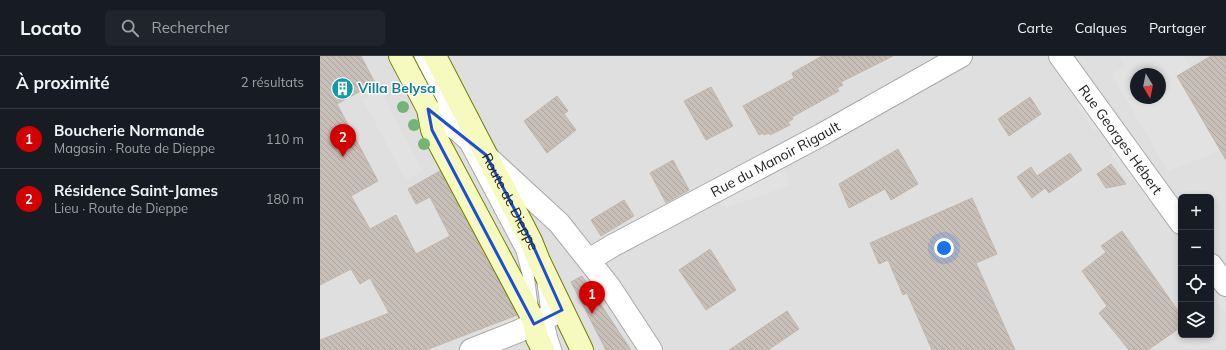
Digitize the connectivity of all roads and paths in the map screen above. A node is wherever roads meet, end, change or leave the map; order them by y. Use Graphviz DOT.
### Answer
graph roads {
  1 [pos="400,56"];
  2 [pos="420,56"];
  3 [pos="435,56"];
  4 [pos="961,56"];
  5 [pos="1060,56"];
  6 [pos="428,109"];
  7 [pos="459,131"];
  8 [pos="486,155"];
  9 [pos="1178,219"];
  10 [pos="589,260"];
  11 [pos="1212,266"];
  12 [pos="1226,285"];
  13 [pos="544,318"];
  14 [pos="470,350"];
  15 [pos="543,350"];
  16 [pos="556,350"];
  17 [pos="582,350"];
  18 [pos="651,350"];
  1 -- 6 [label="main road, Route de Dieppe"];
  2 -- 7 [label="lane"];
  3 -- 8 [label="main road, Route de Dieppe"];
  4 -- 10 [label="street, Rue du Manoir Rigault"];
  5 -- 9 [label="street, Rue Georges Hébert"];
  6 -- 7 [label="street"];
  6 -- 13 [label="main road, Route de Dieppe"];
  7 -- 8 [label="street"];
  7 -- 13 [label="lane"];
  8 -- 10 [label="street"];
  8 -- 13 [label="main road, Route de Dieppe"];
  10 -- 18 [label="street"];
  11 -- 12 [label="street"];
  13 -- 14 [label="street"];
  13 -- 15 [label="main road, Route de Dieppe"];
  13 -- 16 [label="lane"];
  13 -- 17 [label="main road, Route de Dieppe"];
}
